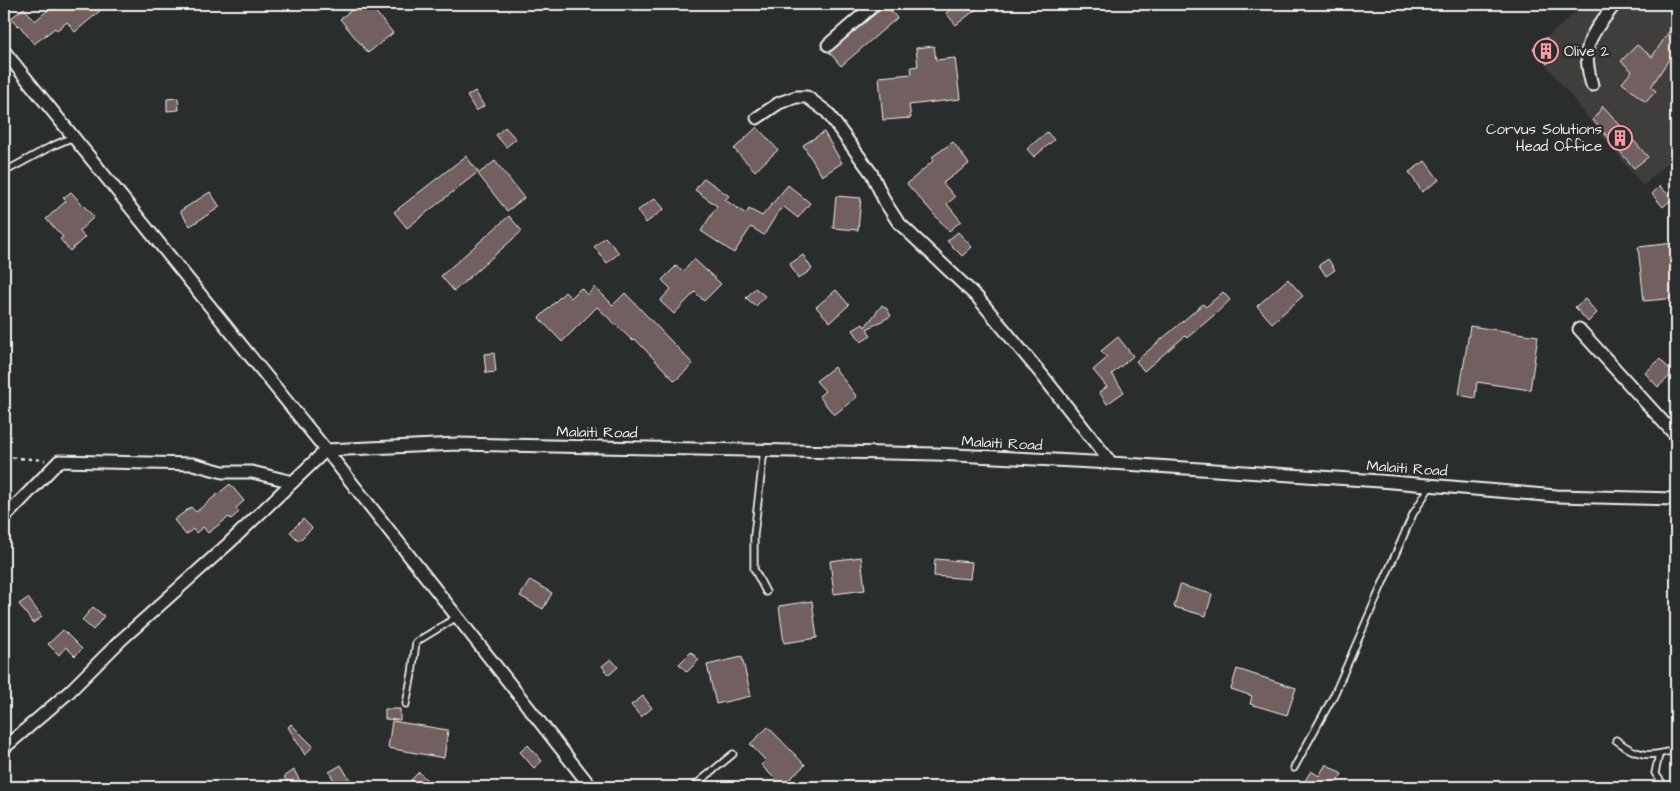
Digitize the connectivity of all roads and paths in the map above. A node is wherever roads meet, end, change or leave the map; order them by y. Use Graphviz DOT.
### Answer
graph roads {
  1 [pos="876,4"];
  2 [pos="1615,4"];
  3 [pos="828,45"];
  4 [pos="4,51"];
  5 [pos="1592,85"];
  6 [pos="757,118"];
  7 [pos="73,137"];
  8 [pos="4,172"];
  9 [pos="1578,329"];
  10 [pos="1676,436"];
  11 [pos="326,450"];
  12 [pos="764,450"];
  13 [pos="4,457"];
  14 [pos="59,461"];
  15 [pos="1111,463"];
  16 [pos="293,482"];
  17 [pos="1431,485"];
  18 [pos="1676,499"];
  19 [pos="4,518"];
  20 [pos="766,592"];
  21 [pos="457,617"];
  22 [pos="406,704"];
  23 [pos="1616,740"];
  24 [pos="4,748"];
  25 [pos="1676,749"];
  26 [pos="734,754"];
  27 [pos="1659,755"];
  28 [pos="1294,768"];
  29 [pos="591,787"];
  30 [pos="693,787"];
  31 [pos="1665,787"];
  1 -- 3 [label="street"];
  2 -- 5 [label="street"];
  4 -- 7 [label="street"];
  6 -- 15 [label="street"];
  7 -- 8 [label="lane"];
  7 -- 11 [label="street"];
  9 -- 10 [label="street"];
  11 -- 12 [label="street, Malaiti Road"];
  11 -- 16 [label="street"];
  11 -- 21 [label="street"];
  12 -- 15 [label="street, Malaiti Road"];
  12 -- 20 [label="lane"];
  13 -- 14 [label="path"];
  14 -- 16 [label="street"];
  14 -- 19 [label="street"];
  15 -- 17 [label="street, Malaiti Road"];
  16 -- 24 [label="street"];
  17 -- 18 [label="street, Malaiti Road"];
  17 -- 28 [label="lane"];
  21 -- 22 [label="lane"];
  21 -- 29 [label="street"];
  23 -- 27 [label="lane"];
  25 -- 27 [label="lane"];
  26 -- 30 [label="lane"];
  27 -- 31 [label="lane"];
}
